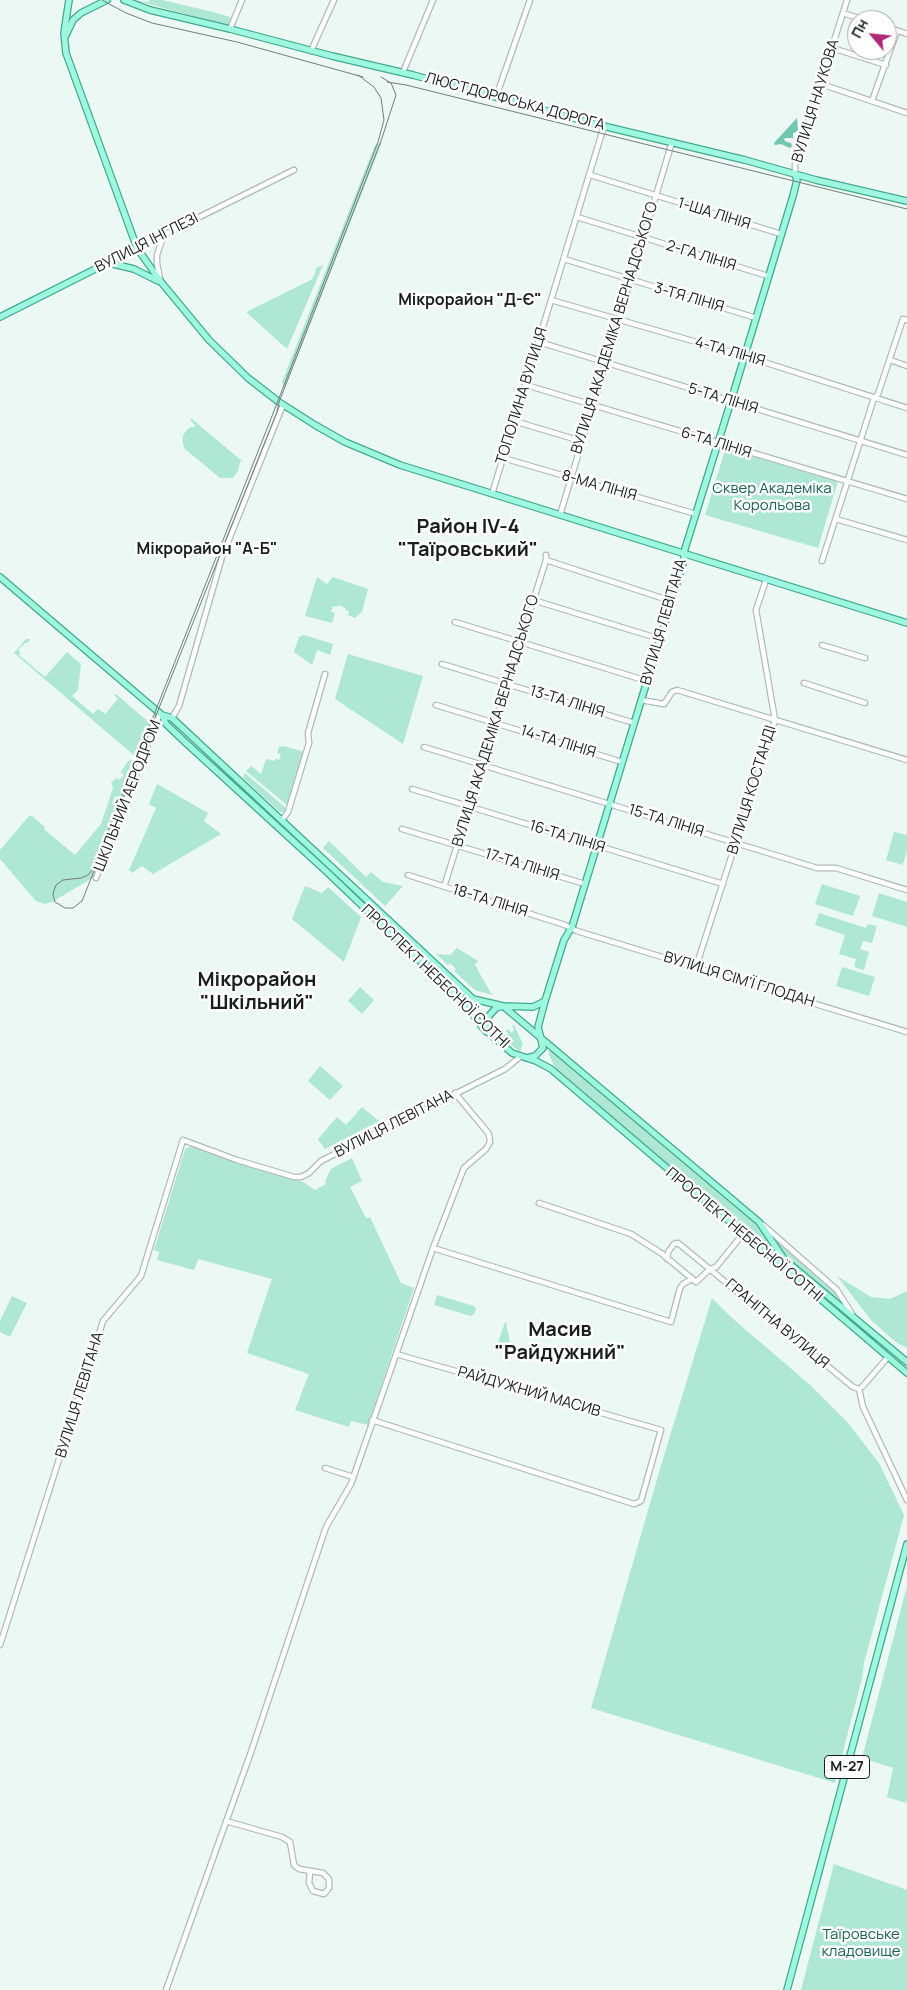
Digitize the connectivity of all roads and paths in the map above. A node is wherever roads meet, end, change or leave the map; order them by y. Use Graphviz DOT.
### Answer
graph roads {
  1 [pos="69,0"];
  2 [pos="107,0"];
  3 [pos="124,0"];
  4 [pos="242,0"];
  5 [pos="334,0"];
  6 [pos="433,0"];
  7 [pos="530,0"];
  8 [pos="847,0"];
  9 [pos="68,8"];
  10 [pos="81,12"];
  11 [pos="843,13"];
  12 [pos="847,14"];
  13 [pos="230,29"];
  14 [pos="897,31"];
  15 [pos="907,34"];
  16 [pos="64,42"];
  17 [pos="832,48"];
  18 [pos="311,51"];
  19 [pos="888,60"];
  20 [pos="886,65"];
  21 [pos="403,72"];
  22 [pos="820,84"];
  23 [pos="496,97"];
  24 [pos="872,101"];
  25 [pos="907,113"];
  26 [pos="604,126"];
  27 [pos="672,142"];
  28 [pos="294,170"];
  29 [pos="795,174"];
  30 [pos="590,176"];
  31 [pos="656,196"];
  32 [pos="907,201"];
  33 [pos="577,217"];
  34 [pos="164,234"];
  35 [pos="781,234"];
  36 [pos="643,238"];
  37 [pos="137,248"];
  38 [pos="564,259"];
  39 [pos="109,263"];
  40 [pos="768,276"];
  41 [pos="630,280"];
  42 [pos="161,282"];
  43 [pos="552,300"];
  44 [pos="0,317"];
  45 [pos="756,318"];
  46 [pos="618,320"];
  47 [pos="905,320"];
  48 [pos="539,342"];
  49 [pos="745,356"];
  50 [pos="890,360"];
  51 [pos="605,362"];
  52 [pos="907,366"];
  53 [pos="526,385"];
  54 [pos="874,398"];
  55 [pos="731,401"];
  56 [pos="593,403"];
  57 [pos="283,405"];
  58 [pos="907,408"];
  59 [pos="514,422"];
  60 [pos="860,440"];
  61 [pos="581,441"];
  62 [pos="718,444"];
  63 [pos="907,455"];
  64 [pos="503,458"];
  65 [pos="570,477"];
  66 [pos="848,482"];
  67 [pos="492,494"];
  68 [pos="907,499"];
  69 [pos="696,514"];
  70 [pos="560,515"];
  71 [pos="836,519"];
  72 [pos="907,540"];
  73 [pos="684,552"];
  74 [pos="822,561"];
  75 [pos="0,577"];
  76 [pos="766,580"];
  77 [pos="533,600"];
  78 [pos="671,601"];
  79 [pos="455,622"];
  80 [pos="907,623"];
  81 [pos="660,639"];
  82 [pos="520,642"];
  83 [pos="822,645"];
  84 [pos="865,658"];
  85 [pos="442,664"];
  86 [pos="325,674"];
  87 [pos="647,682"];
  88 [pos="804,683"];
  89 [pos="507,684"];
  90 [pos="641,700"];
  91 [pos="865,703"];
  92 [pos="436,705"];
  93 [pos="161,714"];
  94 [pos="172,718"];
  95 [pos="775,720"];
  96 [pos="495,723"];
  97 [pos="634,723"];
  98 [pos="424,747"];
  99 [pos="907,760"];
  100 [pos="622,762"];
  101 [pos="482,765"];
  102 [pos="412,789"];
  103 [pos="609,804"];
  104 [pos="469,807"];
  105 [pos="282,820"];
  106 [pos="402,829"];
  107 [pos="736,843"];
  108 [pos="457,846"];
  109 [pos="596,846"];
  110 [pos="329,870"];
  111 [pos="408,876"];
  112 [pos="96,878"];
  113 [pos="585,884"];
  114 [pos="723,884"];
  115 [pos="444,887"];
  116 [pos="907,890"];
  117 [pos="571,929"];
  118 [pos="696,967"];
  119 [pos="545,1000"];
  120 [pos="503,1006"];
  121 [pos="487,1032"];
  122 [pos="907,1032"];
  123 [pos="541,1038"];
  124 [pos="522,1058"];
  125 [pos="455,1093"];
  126 [pos="539,1203"];
  127 [pos="760,1222"];
  128 [pos="743,1234"];
  129 [pos="433,1248"];
  130 [pos="667,1259"];
  131 [pos="710,1269"];
  132 [pos="692,1280"];
  133 [pos="855,1320"];
  134 [pos="396,1354"];
  135 [pos="888,1357"];
  136 [pos="906,1361"];
  137 [pos="907,1373"];
  138 [pos="859,1389"];
  139 [pos="372,1420"];
  140 [pos="324,1468"];
  141 [pos="353,1477"];
  142 [pos="907,1500"];
  143 [pos="907,1544"];
  144 [pos="0,1645"];
  145 [pos="226,1821"];
  146 [pos="310,1872"];
  147 [pos="166,1990"];
  148 [pos="787,1990"];
  1 -- 9 [label="main road"];
  2 -- 10 [label="main road"];
  3 -- 13 [label="main road, ЛЮСТДОРФСЬКА ДОРОГА"];
  4 -- 13 [label="street"];
  5 -- 18 [label="street"];
  6 -- 21 [label="street"];
  7 -- 23 [label="street"];
  8 -- 11 [label="street, ВУЛИЦЯ НАУКОВА"];
  9 -- 10 [label="main road"];
  9 -- 16 [label="main road"];
  10 -- 16 [label="main road"];
  11 -- 12 [label="street"];
  11 -- 17 [label="street, ВУЛИЦЯ НАУКОВА"];
  13 -- 18 [label="main road, ЛЮСТДОРФСЬКА ДОРОГА"];
  14 -- 15 [label="street"];
  16 -- 37 [label="main road"];
  17 -- 20 [label="street"];
  17 -- 22 [label="street, ВУЛИЦЯ НАУКОВА"];
  18 -- 21 [label="main road, ЛЮСТДОРФСЬКА ДОРОГА"];
  19 -- 20 [label="street"];
  20 -- 24 [label="street"];
  21 -- 23 [label="main road, ЛЮСТДОРФСЬКА ДОРОГА"];
  22 -- 24 [label="street"];
  22 -- 29 [label="street, ВУЛИЦЯ НАУКОВА"];
  23 -- 26 [label="main road, ЛЮСТДОРФСЬКА ДОРОГА"];
  24 -- 25 [label="street"];
  26 -- 27 [label="main road, ЛЮСТДОРФСЬКА ДОРОГА"];
  26 -- 30 [label="street, ТОПОЛИНА ВУЛИЦЯ"];
  27 -- 29 [label="main road, ЛЮСТДОРФСЬКА ДОРОГА"];
  27 -- 31 [label="street, ВУЛИЦЯ АКАДЕМІКА ВЕРНАДСЬКОГО"];
  28 -- 34 [label="street, ВУЛИЦЯ ІНГЛЕЗІ"];
  29 -- 32 [label="main road, ЛЮСТДОРФСЬКА ДОРОГА"];
  29 -- 35 [label="main road, ВУЛИЦЯ ЛЕВІТАНА"];
  30 -- 31 [label="street, 1-ША ЛІНІЯ"];
  30 -- 33 [label="street, ТОПОЛИНА ВУЛИЦЯ"];
  31 -- 35 [label="street, 1-ША ЛІНІЯ"];
  31 -- 36 [label="street, ВУЛИЦЯ АКАДЕМІКА ВЕРНАДСЬКОГО"];
  33 -- 36 [label="street, 2-ГА ЛІНІЯ"];
  33 -- 38 [label="street, ТОПОЛИНА ВУЛИЦЯ"];
  34 -- 37 [label="street, ВУЛИЦЯ ІНГЛЕЗІ"];
  34 -- 42 [label="street"];
  35 -- 40 [label="main road, ВУЛИЦЯ ЛЕВІТАНА"];
  36 -- 40 [label="street, 2-ГА ЛІНІЯ"];
  36 -- 41 [label="street, ВУЛИЦЯ АКАДЕМІКА ВЕРНАДСЬКОГО"];
  37 -- 39 [label="main road, ВУЛИЦЯ ІНГЛЕЗІ"];
  37 -- 42 [label="main road"];
  38 -- 41 [label="street, 3-ТЯ ЛІНІЯ"];
  38 -- 43 [label="street, ТОПОЛИНА ВУЛИЦЯ"];
  39 -- 42 [label="main road"];
  39 -- 44 [label="main road, ВУЛИЦЯ ІНГЛЕЗІ"];
  40 -- 45 [label="main road, ВУЛИЦЯ ЛЕВІТАНА"];
  41 -- 45 [label="street, 3-ТЯ ЛІНІЯ"];
  41 -- 46 [label="street, ВУЛИЦЯ АКАДЕМІКА ВЕРНАДСЬКОГО"];
  42 -- 57 [label="main road"];
  43 -- 46 [label="street, 4-ТА ЛІНІЯ"];
  43 -- 48 [label="street, ТОПОЛИНА ВУЛИЦЯ"];
  45 -- 49 [label="main road, ВУЛИЦЯ ЛЕВІТАНА"];
  46 -- 49 [label="street, 4-ТА ЛІНІЯ"];
  46 -- 51 [label="street, ВУЛИЦЯ АКАДЕМІКА ВЕРНАДСЬКОГО"];
  47 -- 50 [label="street"];
  48 -- 51 [label="street, 5-ТА ЛІНІЯ"];
  48 -- 53 [label="street, ТОПОЛИНА ВУЛИЦЯ"];
  49 -- 54 [label="street, 4-ТА ЛІНІЯ"];
  49 -- 55 [label="main road, ВУЛИЦЯ ЛЕВІТАНА"];
  50 -- 52 [label="street"];
  50 -- 54 [label="street"];
  51 -- 55 [label="street, 5-ТА ЛІНІЯ"];
  51 -- 56 [label="street, ВУЛИЦЯ АКАДЕМІКА ВЕРНАДСЬКОГО"];
  53 -- 56 [label="street, 6-ТА ЛІНІЯ"];
  53 -- 59 [label="street, ТОПОЛИНА ВУЛИЦЯ"];
  54 -- 58 [label="street, 4-ТА ЛІНІЯ"];
  54 -- 60 [label="street"];
  55 -- 60 [label="street, 5-ТА ЛІНІЯ"];
  55 -- 62 [label="main road, ВУЛИЦЯ ЛЕВІТАНА"];
  56 -- 61 [label="street, ВУЛИЦЯ АКАДЕМІКА ВЕРНАДСЬКОГО"];
  56 -- 62 [label="street, 6-ТА ЛІНІЯ"];
  57 -- 67 [label="main road"];
  57 -- 94 [label="street"];
  59 -- 61 [label="street"];
  59 -- 64 [label="street, ТОПОЛИНА ВУЛИЦЯ"];
  60 -- 63 [label="street, 5-ТА ЛІНІЯ"];
  60 -- 66 [label="street"];
  61 -- 65 [label="street, ВУЛИЦЯ АКАДЕМІКА ВЕРНАДСЬКОГО"];
  62 -- 66 [label="street, 6-ТА ЛІНІЯ"];
  62 -- 69 [label="main road, ВУЛИЦЯ ЛЕВІТАНА"];
  64 -- 65 [label="street, 8-МА ЛІНІЯ"];
  64 -- 67 [label="street, ТОПОЛИНА ВУЛИЦЯ"];
  65 -- 69 [label="street, 8-МА ЛІНІЯ"];
  65 -- 70 [label="street, ВУЛИЦЯ АКАДЕМІКА ВЕРНАДСЬКОГО"];
  66 -- 68 [label="street, 6-ТА ЛІНІЯ"];
  66 -- 71 [label="street"];
  67 -- 70 [label="main road"];
  69 -- 73 [label="main road, ВУЛИЦЯ ЛЕВІТАНА"];
  70 -- 73 [label="main road"];
  71 -- 72 [label="street"];
  71 -- 74 [label="street"];
  73 -- 76 [label="main road"];
  73 -- 78 [label="main road, ВУЛИЦЯ ЛЕВІТАНА"];
  75 -- 93 [label="main road, ПРОСПЕКТ НЕБЕСНОЇ СОТНІ"];
  76 -- 80 [label="main road"];
  76 -- 95 [label="street, ВУЛИЦЯ КОСТАНДІ"];
  77 -- 78 [label="street, ВУЛИЦЯ АКАДЕМІКА ВЕРНАДСЬКОГО"];
  77 -- 81 [label="street"];
  77 -- 82 [label="street, ВУЛИЦЯ АКАДЕМІКА ВЕРНАДСЬКОГО"];
  78 -- 81 [label="main road, ВУЛИЦЯ ЛЕВІТАНА"];
  79 -- 82 [label="street"];
  81 -- 87 [label="main road, ВУЛИЦЯ ЛЕВІТАНА"];
  82 -- 87 [label="street"];
  82 -- 89 [label="street, ВУЛИЦЯ АКАДЕМІКА ВЕРНАДСЬКОГО"];
  83 -- 84 [label="street"];
  85 -- 89 [label="street, 13-ТА ЛІНІЯ"];
  86 -- 105 [label="street"];
  87 -- 90 [label="main road, ВУЛИЦЯ ЛЕВІТАНА"];
  88 -- 91 [label="street"];
  89 -- 96 [label="street, ВУЛИЦЯ АКАДЕМІКА ВЕРНАДСЬКОГО"];
  89 -- 97 [label="street, 13-ТА ЛІНІЯ"];
  90 -- 95 [label="street"];
  90 -- 97 [label="main road, ВУЛИЦЯ ЛЕВІТАНА"];
  92 -- 96 [label="street, 14-ТА ЛІНІЯ"];
  93 -- 94 [label="main road, ПРОСПЕКТ НЕБЕСНОЇ СОТНІ"];
  93 -- 110 [label="main road, ПРОСПЕКТ НЕБЕСНОЇ СОТНІ"];
  93 -- 112 [label="street, ШКІЛЬНИЙ АЕРОДРОМ"];
  94 -- 105 [label="main road, ПРОСПЕКТ НЕБЕСНОЇ СОТНІ"];
  95 -- 99 [label="street"];
  95 -- 107 [label="street, ВУЛИЦЯ КОСТАНДІ"];
  96 -- 100 [label="street, 14-ТА ЛІНІЯ"];
  96 -- 101 [label="street, ВУЛИЦЯ АКАДЕМІКА ВЕРНАДСЬКОГО"];
  97 -- 100 [label="main road, ВУЛИЦЯ ЛЕВІТАНА"];
  98 -- 101 [label="street, 15-ТА ЛІНІЯ"];
  100 -- 103 [label="main road, ВУЛИЦЯ ЛЕВІТАНА"];
  101 -- 103 [label="street, 15-ТА ЛІНІЯ"];
  101 -- 104 [label="street, ВУЛИЦЯ АКАДЕМІКА ВЕРНАДСЬКОГО"];
  102 -- 104 [label="street, 16-ТА ЛІНІЯ"];
  103 -- 107 [label="street, 15-ТА ЛІНІЯ"];
  103 -- 109 [label="main road, ВУЛИЦЯ ЛЕВІТАНА"];
  104 -- 108 [label="street, ВУЛИЦЯ АКАДЕМІКА ВЕРНАДСЬКОГО"];
  104 -- 109 [label="street, 16-ТА ЛІНІЯ"];
  105 -- 110 [label="main road, ПРОСПЕКТ НЕБЕСНОЇ СОТНІ"];
  106 -- 108 [label="street, 17-ТА ЛІНІЯ"];
  107 -- 114 [label="street, ВУЛИЦЯ КОСТАНДІ"];
  107 -- 116 [label="street, 15-ТА ЛІНІЯ"];
  108 -- 113 [label="street, 17-ТА ЛІНІЯ"];
  108 -- 115 [label="street, ВУЛИЦЯ АКАДЕМІКА ВЕРНАДСЬКОГО"];
  109 -- 113 [label="main road, ВУЛИЦЯ ЛЕВІТАНА"];
  109 -- 114 [label="street, 16-ТА ЛІНІЯ"];
  110 -- 120 [label="main road, ПРОСПЕКТ НЕБЕСНОЇ СОТНІ"];
  110 -- 121 [label="main road, ПРОСПЕКТ НЕБЕСНОЇ СОТНІ"];
  111 -- 115 [label="street, 18-ТА ЛІНІЯ"];
  113 -- 117 [label="main road, ВУЛИЦЯ ЛЕВІТАНА"];
  114 -- 118 [label="street, ВУЛИЦЯ КОСТАНДІ"];
  115 -- 117 [label="street, 18-ТА ЛІНІЯ"];
  117 -- 118 [label="street, ВУЛИЦЯ СІМ'Ї ГЛОДАН"];
  117 -- 119 [label="main road, ВУЛИЦЯ ЛЕВІТАНА"];
  118 -- 122 [label="street, ВУЛИЦЯ СІМ'Ї ГЛОДАН"];
  119 -- 120 [label="main road"];
  119 -- 123 [label="main road, ВУЛИЦЯ ЛЕВІТАНА"];
  120 -- 121 [label="main road"];
  120 -- 123 [label="main road, ПРОСПЕКТ НЕБЕСНОЇ СОТНІ"];
  121 -- 124 [label="main road, ПРОСПЕКТ НЕБЕСНОЇ СОТНІ"];
  123 -- 124 [label="main road, ВУЛИЦЯ ЛЕВІТАНА"];
  123 -- 127 [label="main road, ПРОСПЕКТ НЕБЕСНОЇ СОТНІ"];
  124 -- 125 [label="street, ВУЛИЦЯ ЛЕВІТАНА"];
  124 -- 128 [label="main road, ПРОСПЕКТ НЕБЕСНОЇ СОТНІ"];
  125 -- 129 [label="street"];
  125 -- 144 [label="street, ВУЛИЦЯ ЛЕВІТАНА"];
  126 -- 130 [label="street"];
  127 -- 133 [label="main road, ПРОСПЕКТ НЕБЕСНОЇ СОТНІ"];
  127 -- 133 [label="street"];
  128 -- 131 [label="street"];
  128 -- 135 [label="main road, ПРОСПЕКТ НЕБЕСНОЇ СОТНІ"];
  129 -- 132 [label="street"];
  129 -- 134 [label="street"];
  130 -- 131 [label="street, ГРАНІТНА ВУЛИЦЯ"];
  130 -- 132 [label="street"];
  131 -- 132 [label="street"];
  131 -- 138 [label="street, ГРАНІТНА ВУЛИЦЯ"];
  133 -- 136 [label="main road, ПРОСПЕКТ НЕБЕСНОЇ СОТНІ"];
  134 -- 139 [label="street"];
  134 -- 139 [label="street, РАЙДУЖНИЙ МАСИВ"];
  135 -- 137 [label="main road, ПРОСПЕКТ НЕБЕСНОЇ СОТНІ"];
  135 -- 138 [label="street"];
  138 -- 142 [label="street"];
  139 -- 141 [label="street"];
  140 -- 141 [label="street"];
  141 -- 145 [label="street"];
  143 -- 148 [label="main road, М-27"];
  145 -- 146 [label="street"];
  145 -- 147 [label="street"];
  146 -- 146 [label="street"];
}
